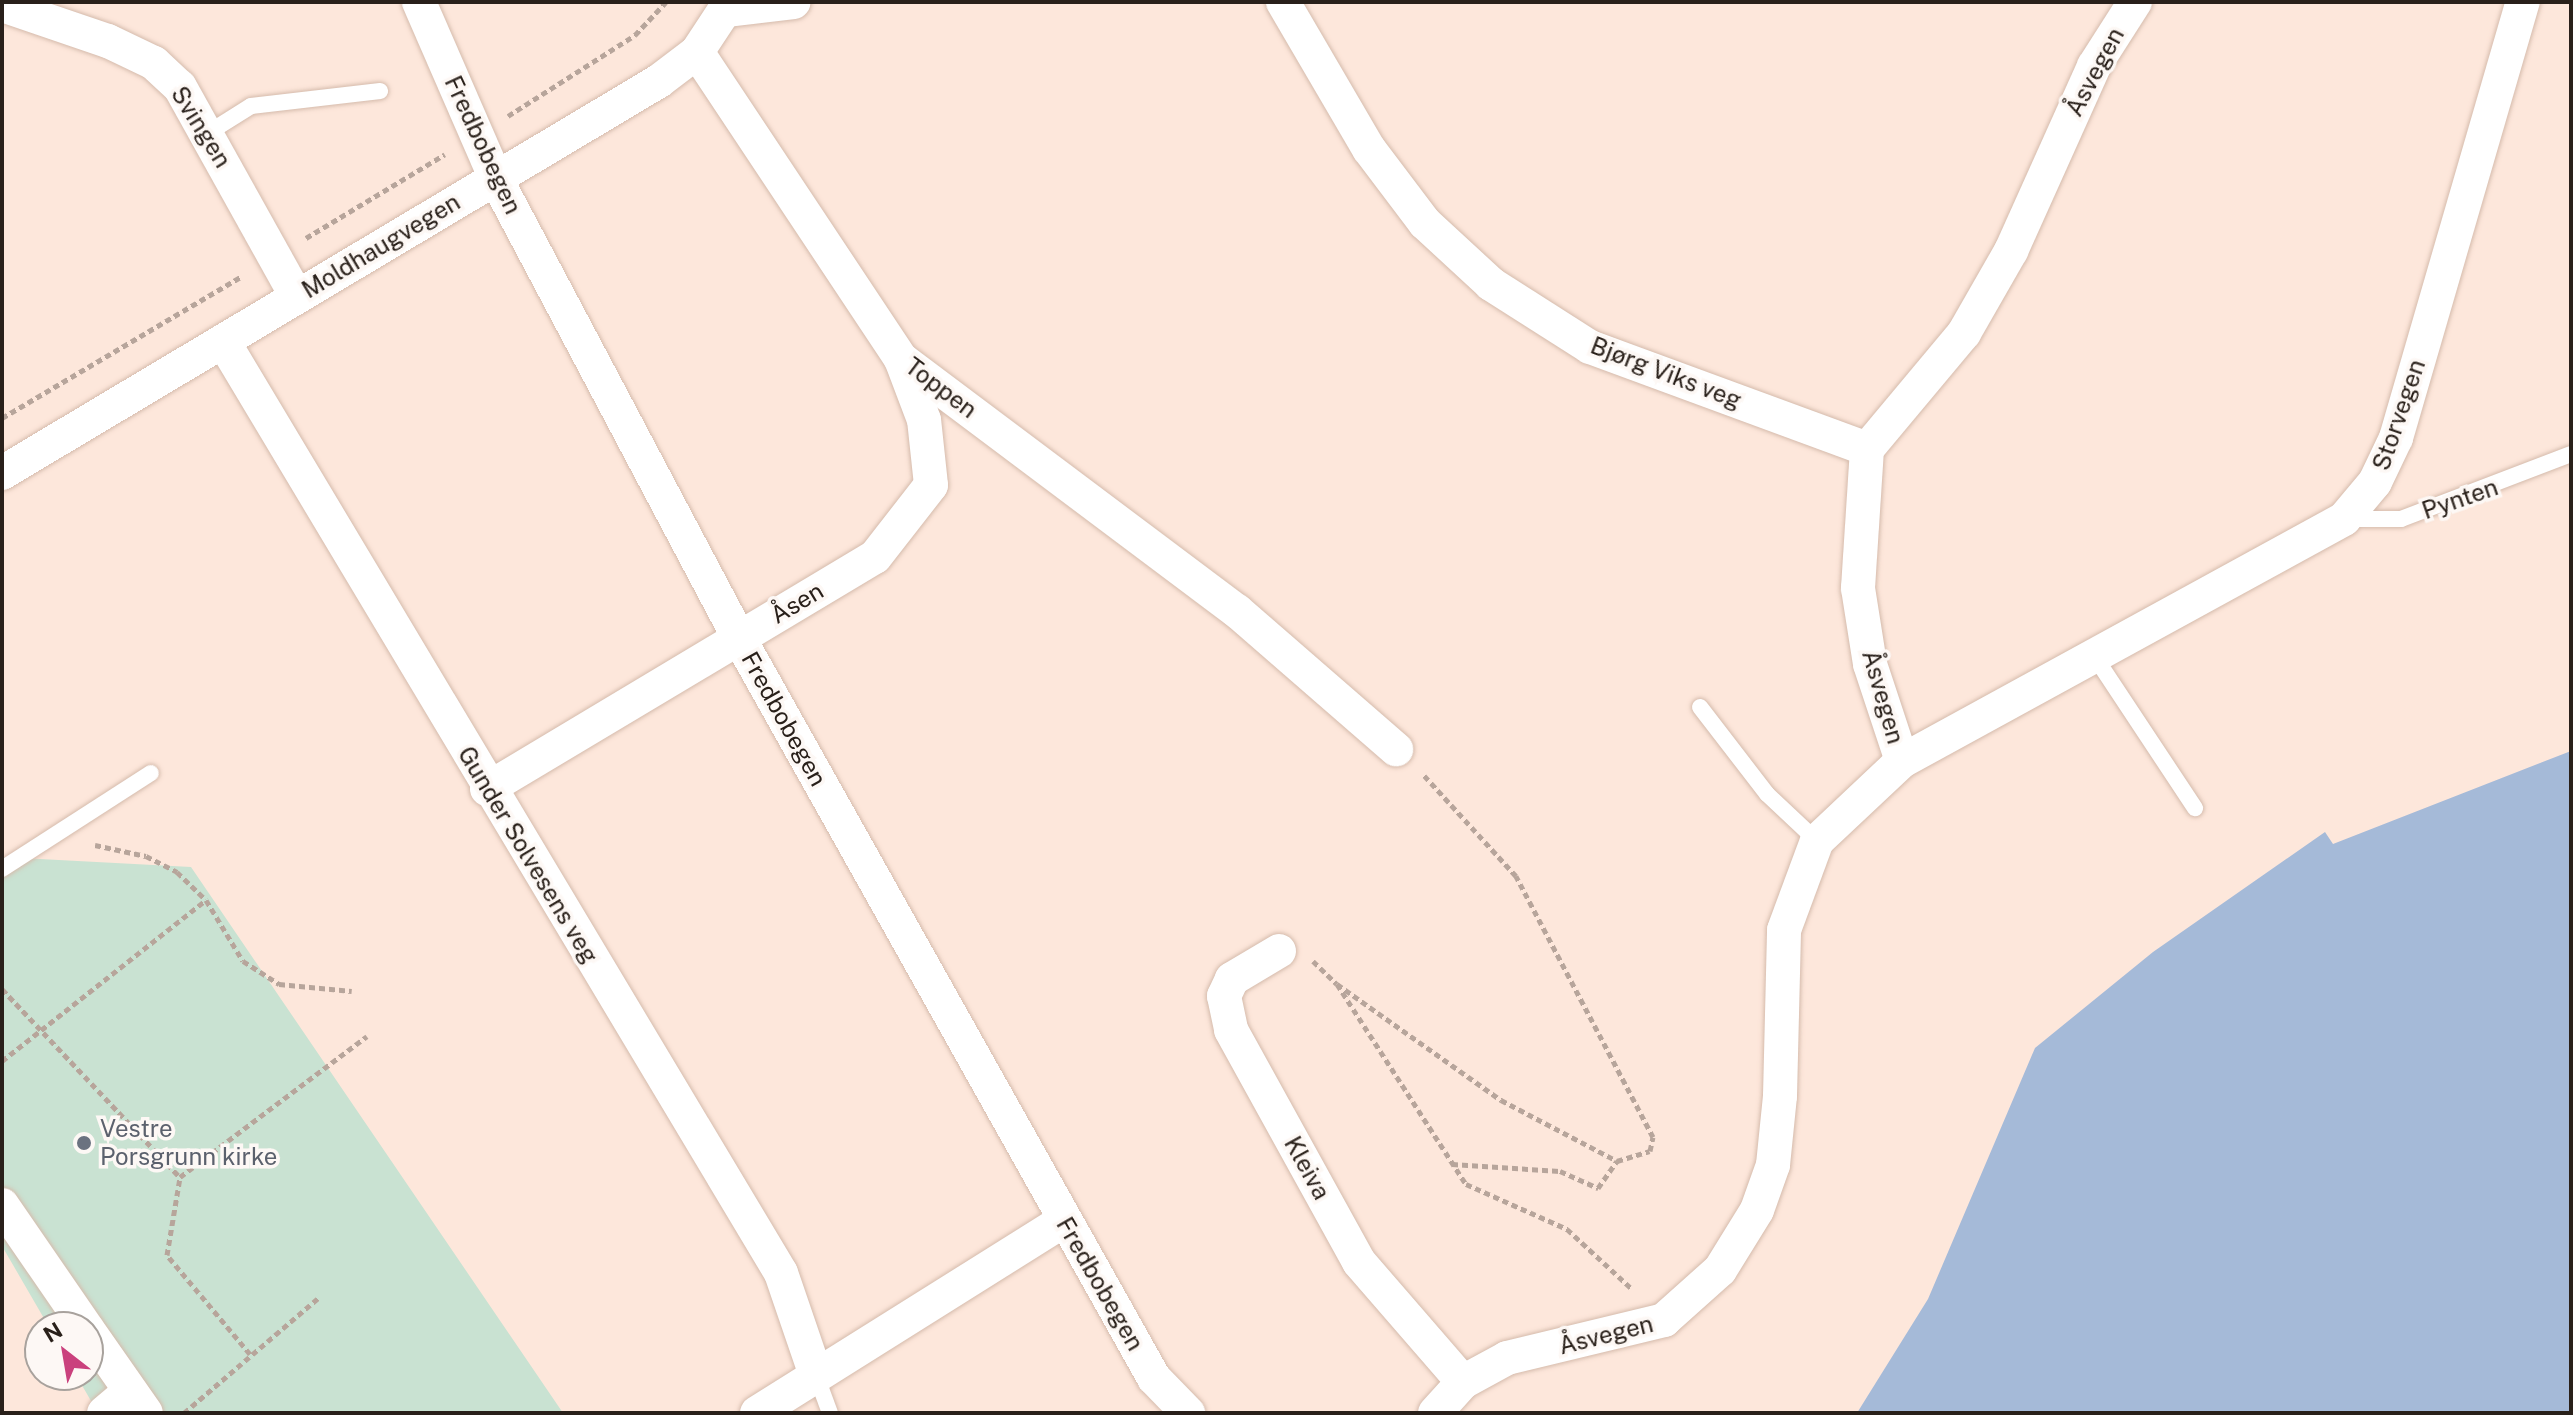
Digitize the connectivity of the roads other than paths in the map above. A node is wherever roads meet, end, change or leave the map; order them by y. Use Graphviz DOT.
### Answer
graph roads {
  1 [pos="419,2"];
  2 [pos="794,2"];
  3 [pos="1283,2"];
  4 [pos="2135,2"];
  5 [pos="2523,2"];
  6 [pos="2,5"];
  7 [pos="728,6"];
  8 [pos="697,52"];
  9 [pos="380,91"];
  10 [pos="208,133"];
  11 [pos="495,177"];
  12 [pos="297,297"];
  13 [pos="223,341"];
  14 [pos="901,359"];
  15 [pos="1867,449"];
  16 [pos="2571,454"];
  17 [pos="2,473"];
  18 [pos="2344,519"];
  19 [pos="739,638"];
  20 [pos="2093,654"];
  21 [pos="1700,707"];
  22 [pos="1396,749"];
  23 [pos="1902,761"];
  24 [pos="151,773"];
  25 [pos="487,789"];
  26 [pos="2195,808"];
  27 [pos="1817,841"];
  28 [pos="2,869"];
  29 [pos="1279,951"];
  30 [pos="2,1205"];
  31 [pos="1063,1221"];
  32 [pos="75,1311"];
  33 [pos="104,1353"];
  34 [pos="816,1375"];
  35 [pos="1463,1382"];
  36 [pos="138,1402"];
  37 [pos="104,1413"];
  38 [pos="757,1413"];
  39 [pos="830,1413"];
  40 [pos="1188,1413"];
  41 [pos="1435,1413"];
  1 -- 11 [label="street, Fredbobegen"];
  2 -- 7 [label="street, Moldhaugvegen"];
  3 -- 15 [label="street, Bjørg Viks veg"];
  4 -- 15 [label="street, Åsvegen"];
  5 -- 18 [label="street, Storvegen"];
  6 -- 10 [label="street, Svingen"];
  7 -- 8 [label="street, Moldhaugvegen"];
  8 -- 11 [label="street, Moldhaugvegen"];
  8 -- 14 [label="street, Toppen"];
  9 -- 10 [label="lane"];
  10 -- 12 [label="street, Svingen"];
  11 -- 12 [label="street, Moldhaugvegen"];
  11 -- 19 [label="street, Fredbobegen"];
  12 -- 13 [label="street, Moldhaugvegen"];
  13 -- 17 [label="street, Moldhaugvegen"];
  13 -- 25 [label="street, Gunder Solvesens veg"];
  14 -- 19 [label="street, Åsen"];
  14 -- 22 [label="street, Toppen"];
  15 -- 23 [label="street, Åsvegen"];
  16 -- 18 [label="lane, Pynten"];
  18 -- 20 [label="street, Storvegen"];
  19 -- 25 [label="street, Åsen"];
  19 -- 31 [label="street, Fredbobegen"];
  20 -- 23 [label="street, Storvegen"];
  20 -- 26 [label="lane"];
  21 -- 27 [label="lane"];
  23 -- 27 [label="street, Åsvegen"];
  24 -- 28 [label="lane"];
  25 -- 34 [label="street, Gunder Solvesens veg"];
  27 -- 35 [label="street, Åsvegen"];
  29 -- 35 [label="street, Kleiva"];
  30 -- 32 [label="street"];
  31 -- 34 [label="street"];
  31 -- 40 [label="street, Fredbobegen"];
  33 -- 36 [label="street"];
  34 -- 38 [label="street"];
  34 -- 39 [label="lane"];
  35 -- 41 [label="street, Åsvegen"];
  36 -- 37 [label="street"];
}
